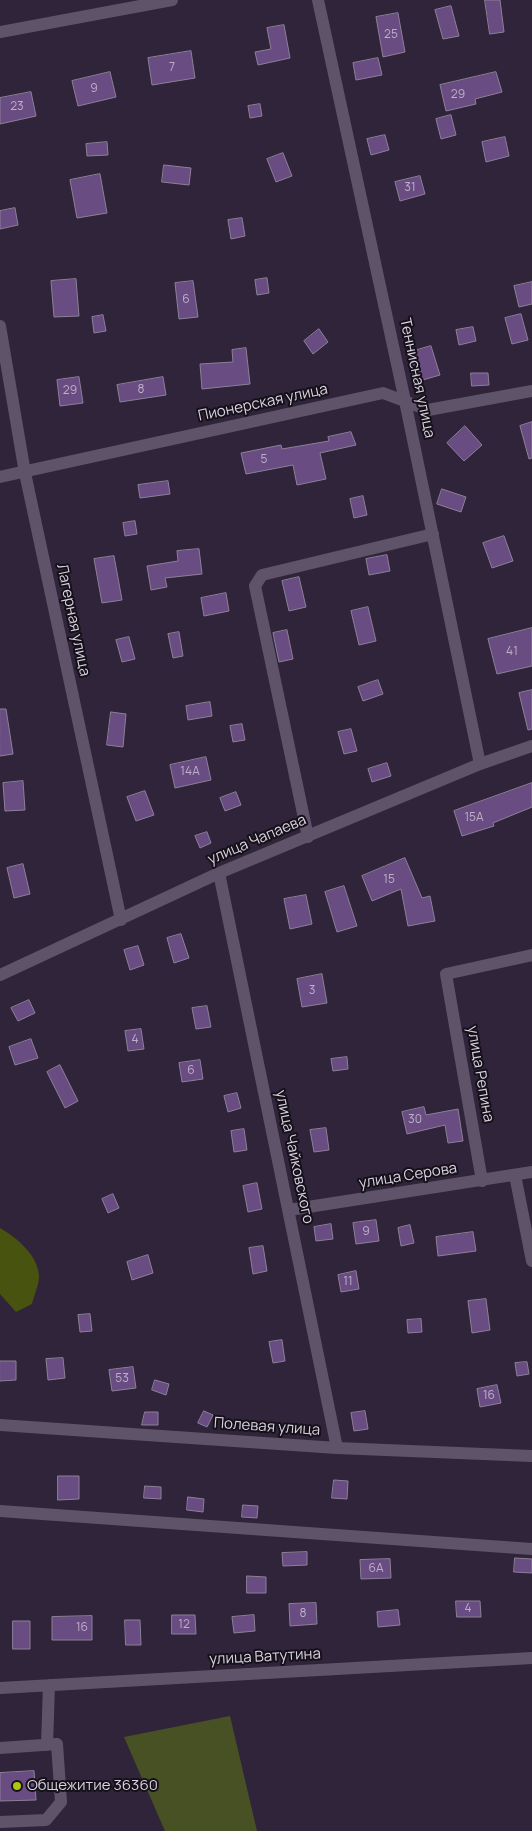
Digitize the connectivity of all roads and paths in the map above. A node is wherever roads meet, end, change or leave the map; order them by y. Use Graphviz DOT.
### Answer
graph roads {
  1 [pos="172,0"];
  2 [pos="318,0"];
  3 [pos="0,32"];
  4 [pos="0,326"];
  5 [pos="532,391"];
  6 [pos="405,401"];
  7 [pos="25,473"];
  8 [pos="0,477"];
  9 [pos="433,534"];
  10 [pos="532,746"];
  11 [pos="480,764"];
  12 [pos="308,837"];
  13 [pos="220,872"];
  14 [pos="121,920"];
  15 [pos="532,955"];
  16 [pos="0,975"];
  17 [pos="532,1172"];
  18 [pos="515,1175"];
  19 [pos="482,1181"];
  20 [pos="289,1210"];
  21 [pos="532,1261"];
  22 [pos="0,1424"];
  23 [pos="337,1448"];
  24 [pos="532,1456"];
  25 [pos="0,1511"];
  26 [pos="532,1549"];
  27 [pos="532,1658"];
  28 [pos="49,1686"];
  29 [pos="0,1688"];
  30 [pos="47,1745"];
  31 [pos="0,1748"];
  32 [pos="0,1822"];
  1 -- 3 [label="street"];
  2 -- 6 [label="street, Теннисная улица"];
  4 -- 7 [label="street, Лагерная улица"];
  5 -- 6 [label="street, Пионерская улица"];
  6 -- 7 [label="street, Пионерская улица"];
  6 -- 9 [label="street, Теннисная улица"];
  7 -- 8 [label="street, Пионерская улица"];
  7 -- 14 [label="street, Лагерная улица"];
  9 -- 11 [label="street, Теннисная улица"];
  9 -- 12 [label="street"];
  10 -- 11 [label="street, улица Чапаева"];
  11 -- 12 [label="street, улица Чапаева"];
  12 -- 13 [label="street, улица Чапаева"];
  13 -- 14 [label="street, улица Чапаева"];
  13 -- 20 [label="street, улица Чайковского"];
  14 -- 16 [label="street, улица Чапаева"];
  15 -- 19 [label="street, улица Репина"];
  17 -- 18 [label="street, улица Серова"];
  18 -- 19 [label="street, улица Серова"];
  18 -- 21 [label="street"];
  19 -- 20 [label="street, улица Серова"];
  20 -- 23 [label="street, улица Чайковского"];
  22 -- 23 [label="street, Полевая улица"];
  23 -- 24 [label="street, Полевая улица"];
  25 -- 26 [label="street"];
  27 -- 28 [label="street, улица Ватутина"];
  28 -- 29 [label="street, улица Ватутина"];
  28 -- 30 [label="street"];
  30 -- 31 [label="street"];
  30 -- 32 [label="street"];
}
